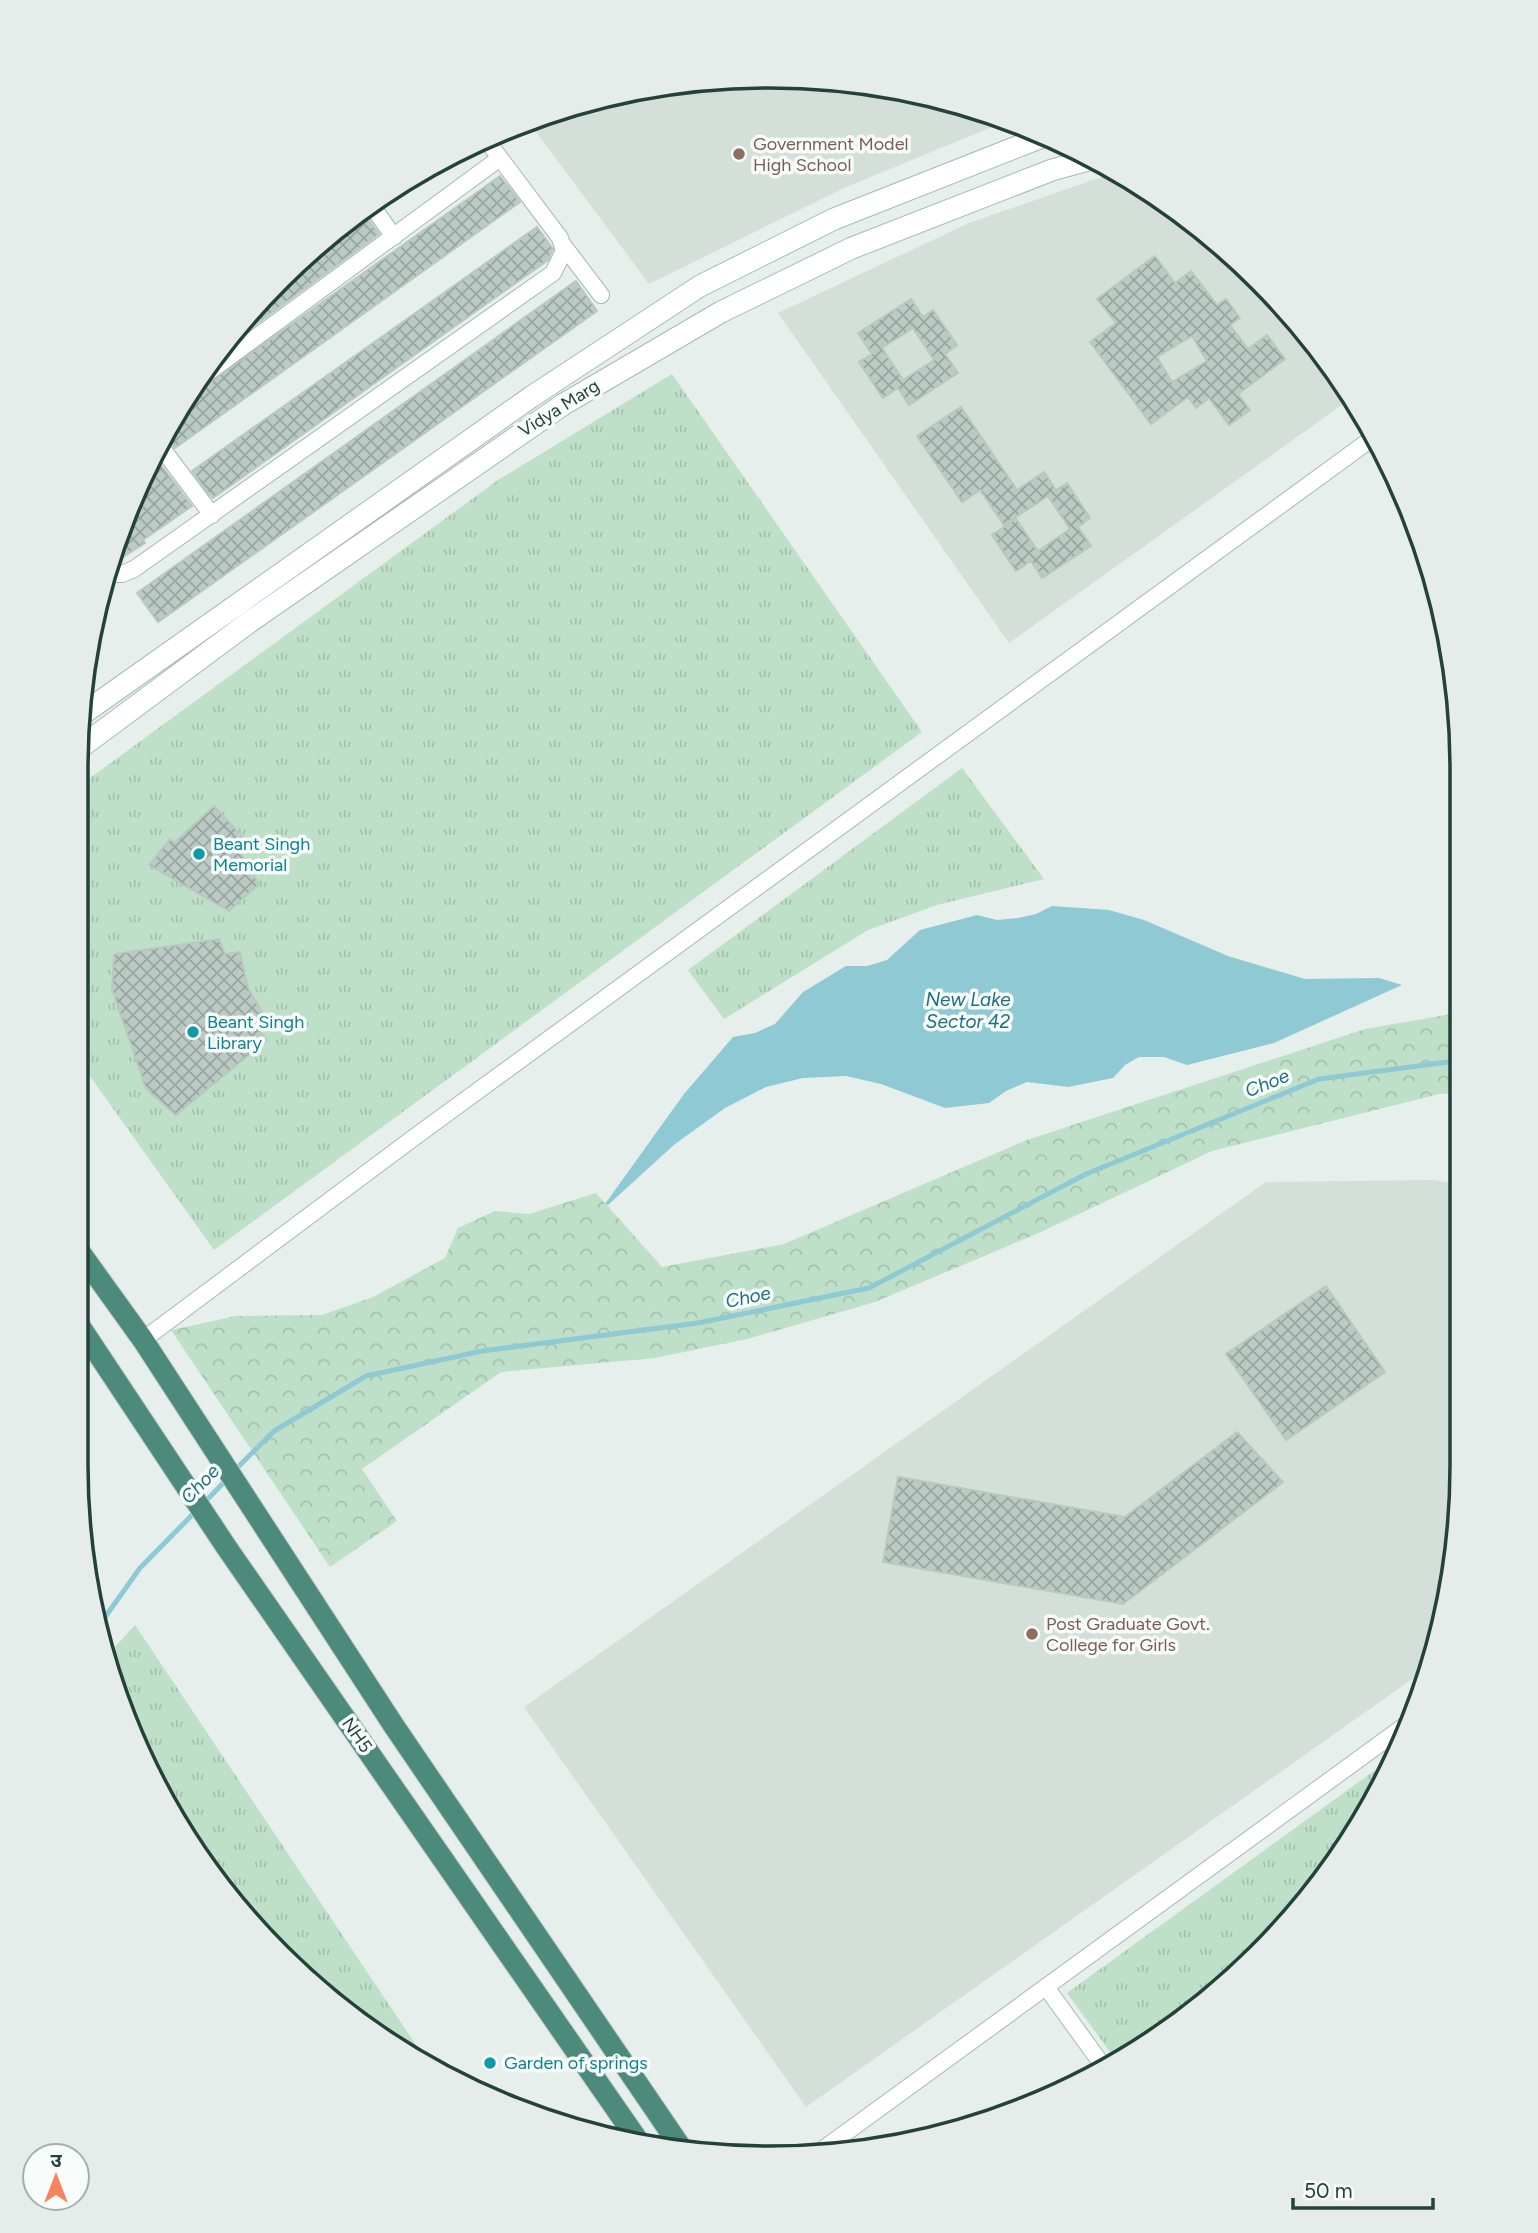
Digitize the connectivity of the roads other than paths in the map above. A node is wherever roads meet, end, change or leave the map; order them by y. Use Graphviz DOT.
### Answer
graph roads {
  1 [pos="1033,140"];
  2 [pos="492,147"];
  3 [pos="500,158"];
  4 [pos="1079,163"];
  5 [pos="376,212"];
  6 [pos="394,237"];
  7 [pos="563,245"];
  8 [pos="601,295"];
  9 [pos="222,363"];
  10 [pos="1367,442"];
  11 [pos="166,453"];
  12 [pos="212,515"];
  13 [pos="117,574"];
  14 [pos="90,708"];
  15 [pos="89,741"];
  16 [pos="88,1263"];
  17 [pos="88,1338"];
  18 [pos="143,1340"];
  19 [pos="1395,1732"];
  20 [pos="1046,1987"];
  21 [pos="1099,2060"];
  22 [pos="631,2131"];
  23 [pos="675,2139"];
  24 [pos="833,2142"];
  1 -- 14 [label="main road, Vidya Marg"];
  2 -- 3 [label="street"];
  3 -- 6 [label="street"];
  3 -- 7 [label="street"];
  4 -- 15 [label="main road, Vidya Marg"];
  5 -- 6 [label="street"];
  6 -- 9 [label="street"];
  7 -- 8 [label="street"];
  7 -- 12 [label="street"];
  10 -- 18 [label="street"];
  11 -- 12 [label="street"];
  12 -- 13 [label="street"];
  16 -- 18 [label="highway, NH5"];
  17 -- 22 [label="highway, NH5 / NH5"];
  18 -- 23 [label="highway, NH5 / NH5"];
  19 -- 20 [label="street"];
  20 -- 21 [label="street"];
  20 -- 24 [label="street"];
}
